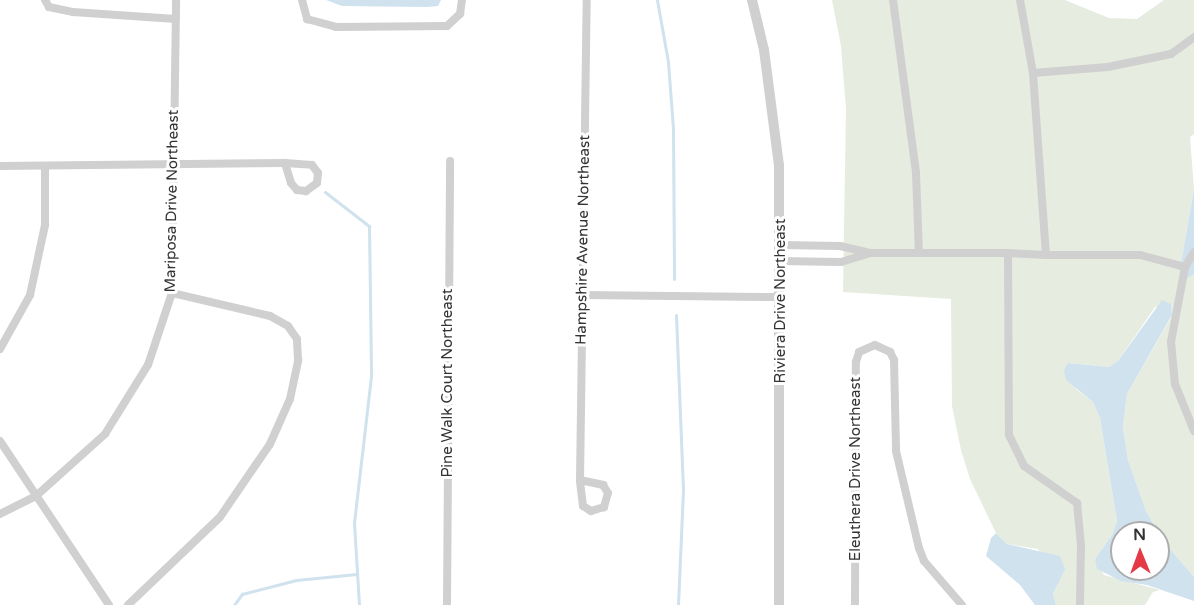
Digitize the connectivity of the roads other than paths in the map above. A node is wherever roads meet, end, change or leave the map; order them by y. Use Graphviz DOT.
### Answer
graph roads {
  1 [pos="45,0"];
  2 [pos="176,0"];
  3 [pos="302,0"];
  4 [pos="462,0"];
  5 [pos="587,0"];
  6 [pos="752,0"];
  7 [pos="893,0"];
  8 [pos="1020,0"];
  9 [pos="176,19"];
  10 [pos="1194,37"];
  11 [pos="1033,73"];
  12 [pos="450,161"];
  13 [pos="285,163"];
  14 [pos="173,165"];
  15 [pos="0,166"];
  16 [pos="45,166"];
  17 [pos="781,245"];
  18 [pos="1194,252"];
  19 [pos="871,253"];
  20 [pos="919,253"];
  21 [pos="1008,254"];
  22 [pos="1046,255"];
  23 [pos="780,261"];
  24 [pos="1185,267"];
  25 [pos="172,293"];
  26 [pos="581,295"];
  27 [pos="780,297"];
  28 [pos="0,349"];
  29 [pos="1194,431"];
  30 [pos="0,441"];
  31 [pos="580,480"];
  32 [pos="36,496"];
  33 [pos="0,514"];
  34 [pos="109,605"];
  35 [pos="128,605"];
  36 [pos="447,605"];
  37 [pos="779,605"];
  38 [pos="855,605"];
  39 [pos="962,605"];
  40 [pos="1080,605"];
  1 -- 9 [label="street"];
  2 -- 9 [label="street, Mariposa Drive Northeast"];
  3 -- 4 [label="street"];
  5 -- 26 [label="street, Hampshire Avenue Northeast"];
  6 -- 17 [label="street, Riviera Drive Northeast"];
  7 -- 20 [label="street"];
  8 -- 11 [label="street"];
  9 -- 14 [label="street, Mariposa Drive Northeast"];
  10 -- 11 [label="street"];
  11 -- 22 [label="street"];
  12 -- 36 [label="street, Pine Walk Court Northeast"];
  13 -- 13 [label="street"];
  13 -- 14 [label="street"];
  14 -- 16 [label="street"];
  14 -- 25 [label="street, Mariposa Drive Northeast"];
  15 -- 16 [label="street"];
  16 -- 28 [label="street"];
  17 -- 19 [label="street"];
  17 -- 23 [label="street, Riviera Drive Northeast"];
  18 -- 24 [label="street"];
  19 -- 20 [label="street"];
  19 -- 23 [label="street"];
  20 -- 21 [label="street"];
  21 -- 22 [label="street"];
  21 -- 40 [label="street"];
  22 -- 24 [label="street"];
  23 -- 27 [label="street, Riviera Drive Northeast"];
  24 -- 29 [label="street"];
  25 -- 32 [label="street, Mariposa Drive Northeast"];
  25 -- 35 [label="street"];
  26 -- 27 [label="street"];
  26 -- 31 [label="street, Hampshire Avenue Northeast"];
  27 -- 37 [label="street, Riviera Drive Northeast"];
  30 -- 32 [label="street"];
  31 -- 31 [label="street, Hampshire Avenue Northeast"];
  32 -- 33 [label="street, Mariposa Drive Northeast"];
  32 -- 34 [label="street"];
  38 -- 39 [label="street, Eleuthera Drive Northeast"];
}
